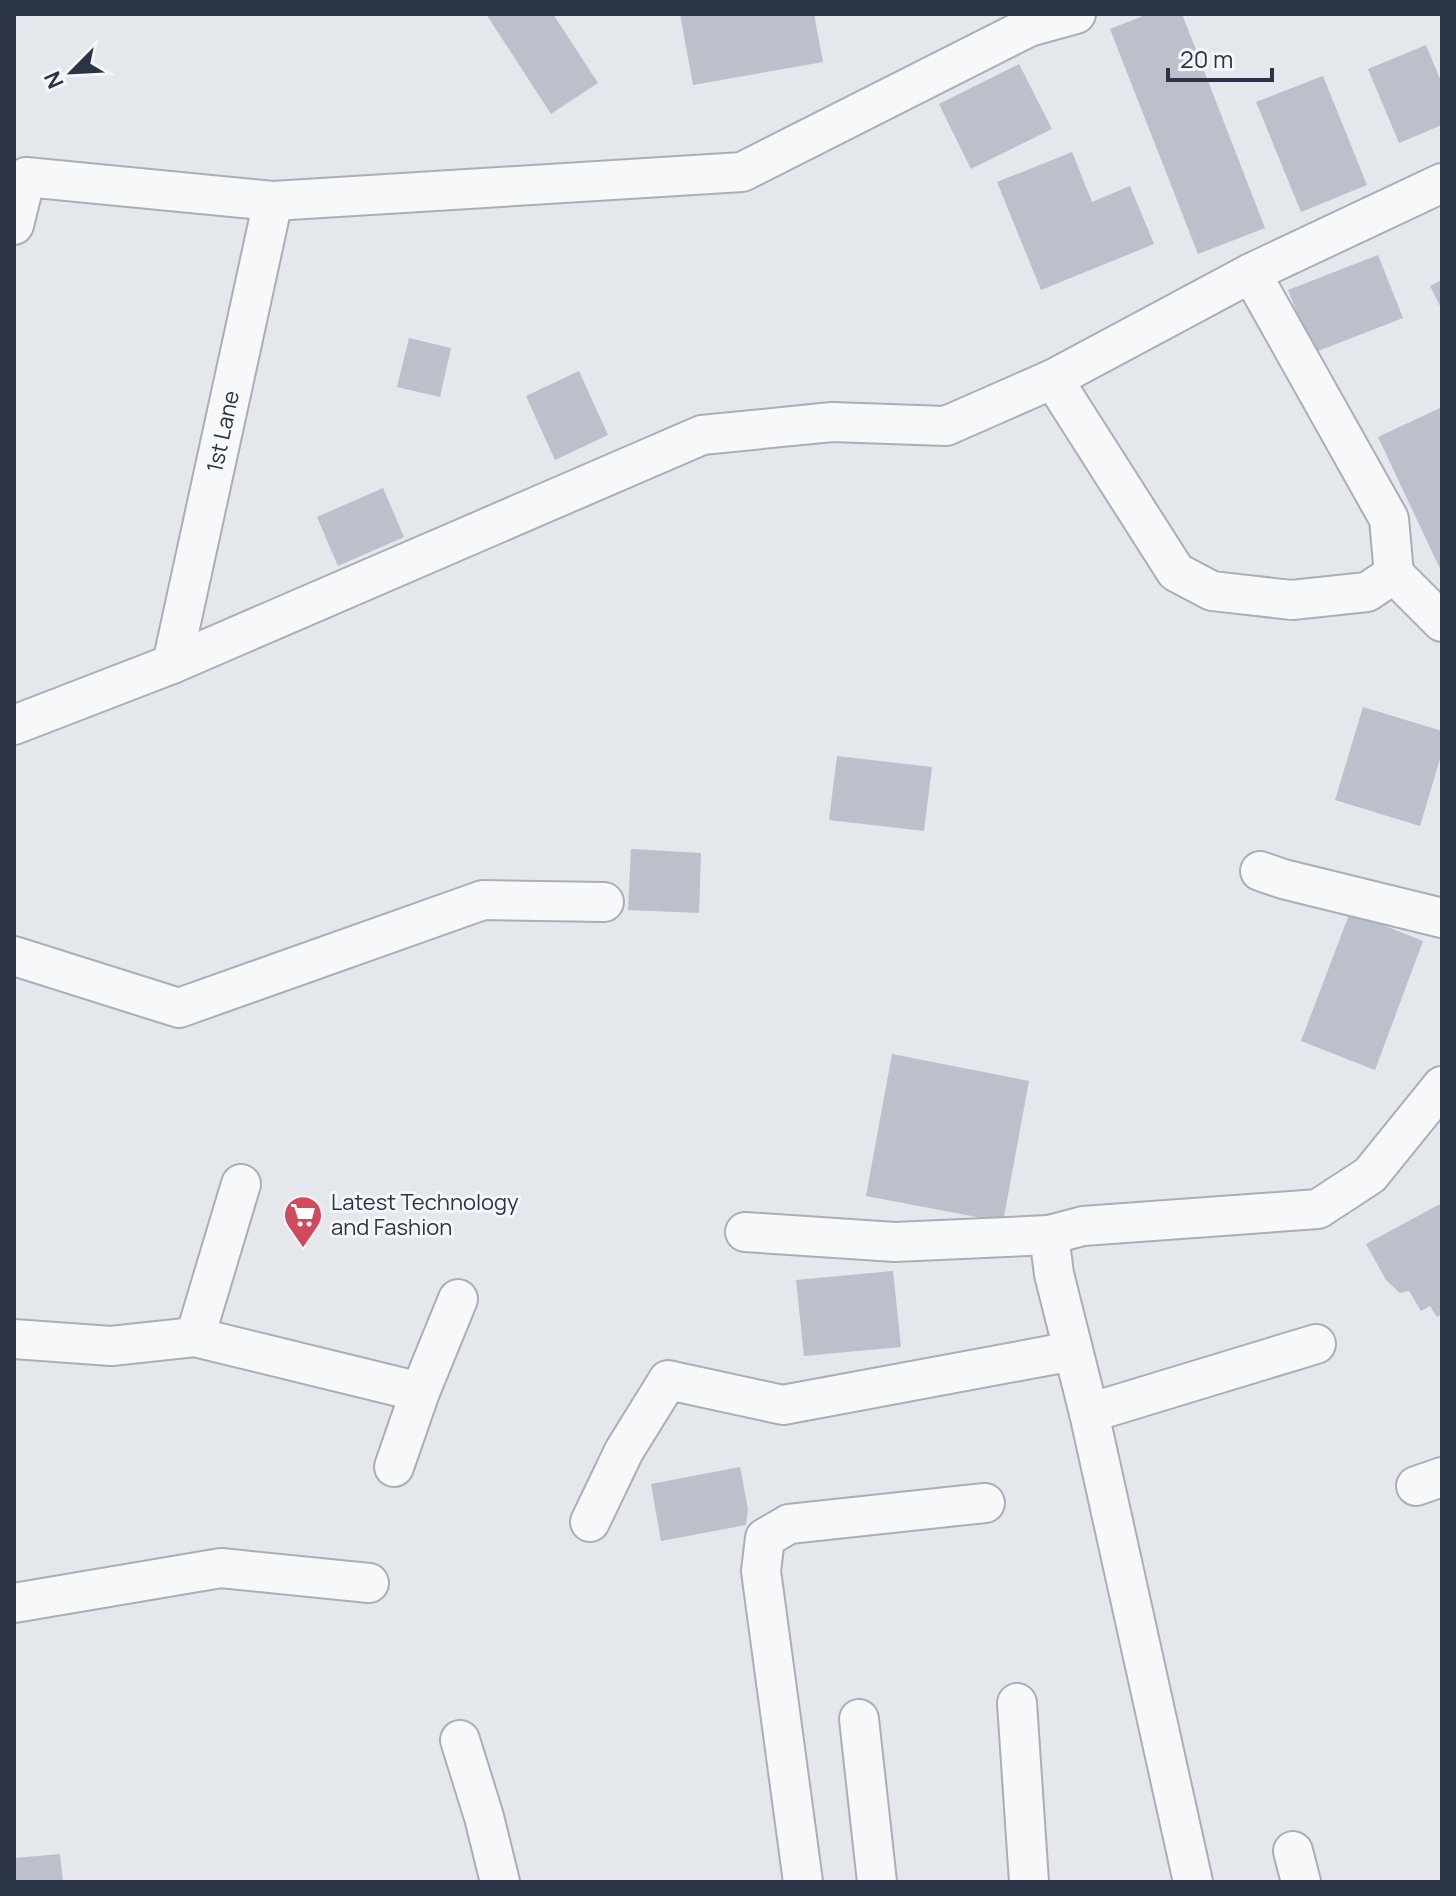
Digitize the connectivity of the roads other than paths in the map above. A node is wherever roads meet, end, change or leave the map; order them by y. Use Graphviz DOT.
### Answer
graph roads {
  1 [pos="1076,14"];
  2 [pos="1442,183"];
  3 [pos="273,201"];
  4 [pos="14,225"];
  5 [pos="1251,273"];
  6 [pos="1053,379"];
  7 [pos="1394,574"];
  8 [pos="1442,622"];
  9 [pos="172,664"];
  10 [pos="14,725"];
  11 [pos="1260,871"];
  12 [pos="604,902"];
  13 [pos="1442,918"];
  14 [pos="14,956"];
  15 [pos="1442,1086"];
  16 [pos="241,1184"];
  17 [pos="745,1232"];
  18 [pos="1049,1235"];
  19 [pos="458,1299"];
  20 [pos="195,1337"];
  21 [pos="14,1339"];
  22 [pos="1316,1344"];
  23 [pos="1073,1351"];
  24 [pos="420,1392"];
  25 [pos="1089,1413"];
  26 [pos="394,1467"];
  27 [pos="985,1503"];
  28 [pos="590,1522"];
  29 [pos="369,1583"];
  30 [pos="14,1603"];
  31 [pos="1017,1703"];
  32 [pos="859,1719"];
  33 [pos="460,1740"];
  34 [pos="500,1882"];
  35 [pos="803,1882"];
  36 [pos="877,1882"];
  37 [pos="1029,1882"];
  38 [pos="1193,1882"];
  1 -- 3 [label="street"];
  2 -- 5 [label="street"];
  3 -- 4 [label="street"];
  3 -- 9 [label="street, 1st Lane"];
  5 -- 6 [label="street"];
  5 -- 7 [label="street"];
  6 -- 7 [label="street"];
  6 -- 9 [label="street"];
  7 -- 8 [label="street"];
  9 -- 10 [label="street"];
  11 -- 13 [label="street"];
  12 -- 14 [label="street"];
  15 -- 18 [label="street"];
  16 -- 20 [label="street"];
  17 -- 18 [label="street"];
  18 -- 23 [label="street"];
  19 -- 24 [label="street"];
  20 -- 21 [label="street"];
  20 -- 24 [label="street"];
  22 -- 25 [label="street"];
  23 -- 25 [label="street"];
  23 -- 28 [label="street"];
  24 -- 26 [label="street"];
  25 -- 38 [label="street"];
  27 -- 35 [label="street"];
  29 -- 30 [label="street"];
  31 -- 37 [label="street"];
  32 -- 36 [label="street"];
  33 -- 34 [label="street"];
}
